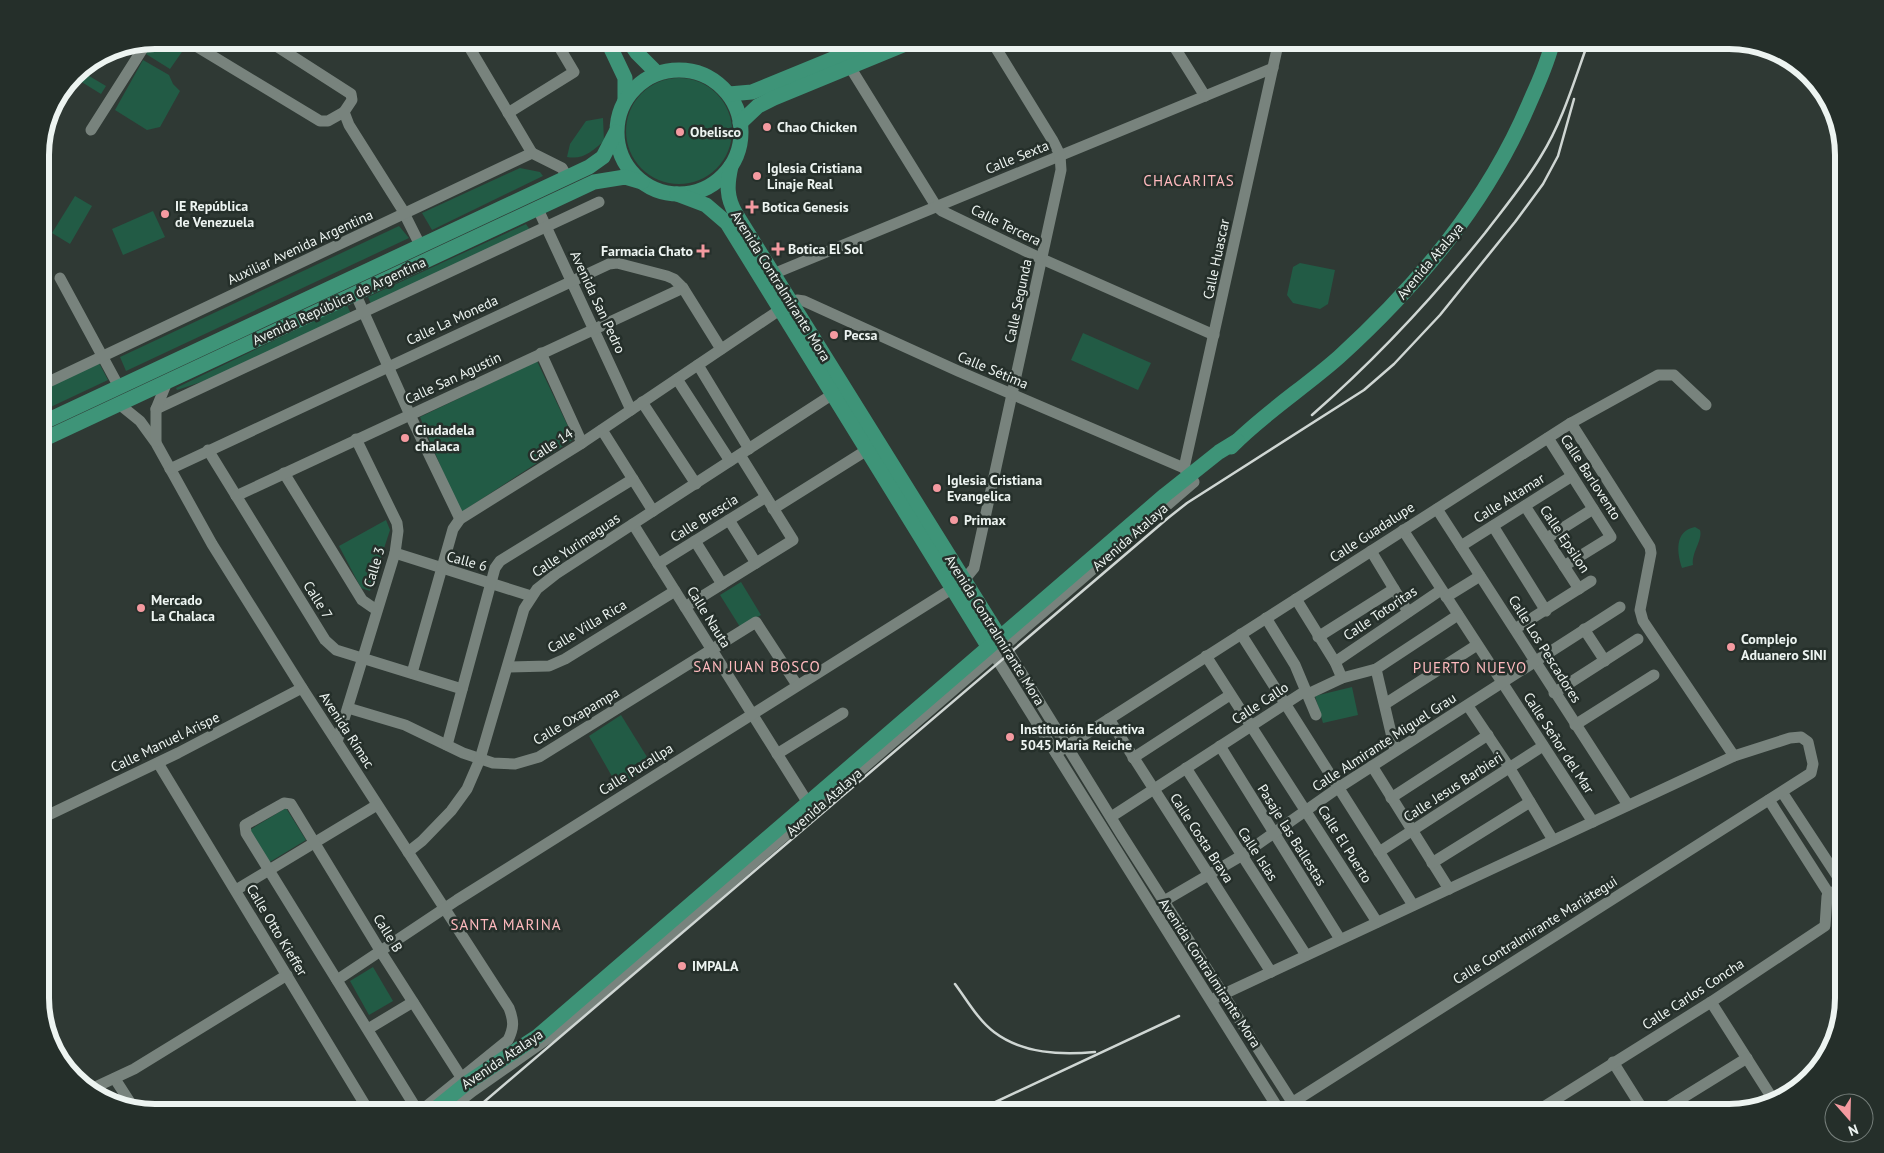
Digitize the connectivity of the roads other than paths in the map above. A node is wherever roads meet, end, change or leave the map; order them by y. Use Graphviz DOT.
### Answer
graph roads {
  1 [pos="201,49"];
  2 [pos="281,49"];
  3 [pos="471,49"];
  4 [pos="560,49"];
  5 [pos="611,49"];
  6 [pos="634,49"];
  7 [pos="836,49"];
  8 [pos="864,49"];
  9 [pos="885,49"];
  10 [pos="997,49"];
  11 [pos="1176,49"];
  12 [pos="1277,49"];
  13 [pos="1551,49"];
  14 [pos="1556,49"];
  15 [pos="142,50"];
  16 [pos="845,61"];
  17 [pos="1547,64"];
  18 [pos="1273,68"];
  19 [pos="658,73"];
  20 [pos="728,94"];
  21 [pos="1205,96"];
  22 [pos="625,100"];
  23 [pos="344,112"];
  24 [pos="508,113"];
  25 [pos="740,123"];
  26 [pos="90,130"];
  27 [pos="616,132"];
  28 [pos="532,153"];
  29 [pos="1060,155"];
  30 [pos="730,166"];
  31 [pos="567,177"];
  32 [pos="642,182"];
  33 [pos="677,194"];
  34 [pos="599,202"];
  35 [pos="936,206"];
  36 [pos="537,207"];
  37 [pos="405,214"];
  38 [pos="546,225"];
  39 [pos="420,245"];
  40 [pos="1042,260"];
  41 [pos="772,274"];
  42 [pos="60,278"];
  43 [pos="573,282"];
  44 [pos="683,288"];
  45 [pos="355,293"];
  46 [pos="786,306"];
  47 [pos="364,311"];
  48 [pos="594,328"];
  49 [pos="1214,335"];
  50 [pos="721,349"];
  51 [pos="541,354"];
  52 [pos="104,356"];
  53 [pos="698,365"];
  54 [pos="388,366"];
  55 [pos="677,379"];
  56 [pos="49,382"];
  57 [pos="168,382"];
  58 [pos="119,387"];
  59 [pos="833,394"];
  60 [pos="1013,395"];
  61 [pos="642,402"];
  62 [pos="119,404"];
  63 [pos="1706,405"];
  64 [pos="156,409"];
  65 [pos="631,410"];
  66 [pos="410,415"];
  67 [pos="49,420"];
  68 [pos="1570,423"];
  69 [pos="602,430"];
  70 [pos="49,437"];
  71 [pos="1548,438"];
  72 [pos="356,440"];
  73 [pos="156,442"];
  74 [pos="582,443"];
  75 [pos="208,450"];
  76 [pos="868,450"];
  77 [pos="739,455"];
  78 [pos="170,469"];
  79 [pos="284,473"];
  80 [pos="1189,475"];
  81 [pos="1572,476"];
  82 [pos="633,480"];
  83 [pos="696,484"];
  84 [pos="236,496"];
  85 [pos="766,497"];
  86 [pos="1525,506"];
  87 [pos="1437,508"];
  88 [pos="773,509"];
  89 [pos="1593,509"];
  90 [pos="653,511"];
  91 [pos="460,519"];
  92 [pos="729,520"];
  93 [pos="633,524"];
  94 [pos="1493,526"];
  95 [pos="1403,530"];
  96 [pos="1546,538"];
  97 [pos="695,541"];
  98 [pos="1461,546"];
  99 [pos="1371,551"];
  100 [pos="395,553"];
  101 [pos="756,563"];
  102 [pos="658,564"];
  103 [pos="1564,566"];
  104 [pos="442,570"];
  105 [pos="1480,576"];
  106 [pos="956,579"];
  107 [pos="1591,581"];
  108 [pos="493,583"];
  109 [pos="722,584"];
  110 [pos="1394,589"];
  111 [pos="1579,589"];
  112 [pos="675,591"];
  113 [pos="1444,594"];
  114 [pos="531,596"];
  115 [pos="1296,599"];
  116 [pos="685,607"];
  117 [pos="1620,607"];
  118 [pos="376,609"];
  119 [pos="1546,610"];
  120 [pos="1408,612"];
  121 [pos="1458,615"];
  122 [pos="1266,618"];
  123 [pos="1515,629"];
  124 [pos="1584,629"];
  125 [pos="1241,634"];
  126 [pos="1318,637"];
  127 [pos="1638,639"];
  128 [pos="1477,645"];
  129 [pos="996,646"];
  130 [pos="712,650"];
  131 [pos="1206,656"];
  132 [pos="362,658"];
  133 [pos="1604,661"];
  134 [pos="1335,662"];
  135 [pos="1535,663"];
  136 [pos="508,668"];
  137 [pos="1376,669"];
  138 [pos="412,673"];
  139 [pos="1654,675"];
  140 [pos="1342,678"];
  141 [pos="1503,684"];
  142 [pos="797,685"];
  143 [pos="302,688"];
  144 [pos="462,689"];
  145 [pos="1554,693"];
  146 [pos="1306,694"];
  147 [pos="1230,695"];
  148 [pos="1385,704"];
  149 [pos="1285,705"];
  150 [pos="1468,706"];
  151 [pos="348,708"];
  152 [pos="752,714"];
  153 [pos="843,714"];
  154 [pos="1316,715"];
  155 [pos="1109,719"];
  156 [pos="1575,725"];
  157 [pos="1250,727"];
  158 [pos="1488,735"];
  159 [pos="337,742"];
  160 [pos="447,745"];
  161 [pos="1067,746"];
  162 [pos="1220,746"];
  163 [pos="1543,746"];
  164 [pos="1395,750"];
  165 [pos="1056,753"];
  166 [pos="777,754"];
  167 [pos="1734,756"];
  168 [pos="1133,758"];
  169 [pos="480,759"];
  170 [pos="158,763"];
  171 [pos="1372,766"];
  172 [pos="1509,767"];
  173 [pos="1186,768"];
  174 [pos="1338,788"];
  175 [pos="1153,789"];
  176 [pos="1782,792"];
  177 [pos="1391,798"];
  178 [pos="1770,800"];
  179 [pos="1530,802"];
  180 [pos="808,803"];
  181 [pos="377,805"];
  182 [pos="1628,805"];
  183 [pos="1306,811"];
  184 [pos="49,815"];
  185 [pos="1111,817"];
  186 [pos="1593,822"];
  187 [pos="1412,832"];
  188 [pos="1273,834"];
  189 [pos="1553,840"];
  190 [pos="315,842"];
  191 [pos="408,852"];
  192 [pos="1379,852"];
  193 [pos="1241,856"];
  194 [pos="1432,863"];
  195 [pos="269,870"];
  196 [pos="1835,873"];
  197 [pos="1208,875"];
  198 [pos="1154,885"];
  199 [pos="1449,889"];
  200 [pos="236,890"];
  201 [pos="1835,890"];
  202 [pos="1144,891"];
  203 [pos="1829,894"];
  204 [pos="1164,901"];
  205 [pos="1412,905"];
  206 [pos="444,910"];
  207 [pos="1377,922"];
  208 [pos="1340,939"];
  209 [pos="381,952"];
  210 [pos="1306,955"];
  211 [pos="1271,972"];
  212 [pos="287,976"];
  213 [pos="337,980"];
  214 [pos="1224,994"];
  215 [pos="1211,1000"];
  216 [pos="413,1002"];
  217 [pos="1711,1002"];
  218 [pos="368,1029"];
  219 [pos="513,1031"];
  220 [pos="1747,1058"];
  221 [pos="1614,1062"];
  222 [pos="461,1077"];
  223 [pos="115,1079"];
  224 [pos="97,1087"];
  225 [pos="1771,1096"];
  226 [pos="1679,1100"];
  227 [pos="129,1101"];
  228 [pos="1292,1102"];
  229 [pos="365,1104"];
  230 [pos="413,1104"];
  231 [pos="429,1104"];
  232 [pos="441,1104"];
  233 [pos="456,1104"];
  234 [pos="1274,1104"];
  235 [pos="1289,1104"];
  236 [pos="1548,1104"];
  237 [pos="1640,1104"];
  238 [pos="1673,1104"];
  239 [pos="1681,1104"];
  1 -- 23 [label="street"];
  2 -- 23 [label="street"];
  3 -- 24 [label="street"];
  4 -- 24 [label="street"];
  5 -- 22 [label="main road"];
  6 -- 19 [label="main road"];
  7 -- 16 [label="street"];
  8 -- 16 [label="main road"];
  9 -- 16 [label="main road"];
  10 -- 29 [label="street"];
  11 -- 21 [label="street"];
  12 -- 18 [label="street, Calle Huascar"];
  13 -- 17 [label="main road, Avenida Atalaya"];
  14 -- 17 [label="main road, Avenida Atalaya"];
  15 -- 26 [label="street"];
  16 -- 20 [label="main road"];
  16 -- 25 [label="main road"];
  16 -- 35 [label="street"];
  17 -- 80 [label="main road, Avenida Atalaya"];
  18 -- 21 [label="street, Calle Sexta"];
  18 -- 49 [label="street, Calle Huascar"];
  19 -- 20 [label="main road"];
  19 -- 22 [label="main road"];
  20 -- 25 [label="main road"];
  21 -- 29 [label="street, Calle Sexta"];
  22 -- 27 [label="main road"];
  23 -- 37 [label="street"];
  24 -- 28 [label="street"];
  25 -- 30 [label="main road"];
  27 -- 31 [label="main road, Avenida República de Argentina"];
  27 -- 32 [label="main road"];
  28 -- 31 [label="street"];
  28 -- 37 [label="street, Auxiliar Avenida Argentina"];
  29 -- 35 [label="street, Calle Sexta"];
  29 -- 40 [label="street, Calle Segunda"];
  30 -- 33 [label="main road"];
  30 -- 41 [label="main road, Avenida Contralmirante Mora"];
  31 -- 39 [label="main road, Avenida República de Argentina"];
  32 -- 33 [label="main road"];
  32 -- 36 [label="main road, Avenida República de Argentina"];
  33 -- 46 [label="main road, Avenida Contralmirante Mora"];
  34 -- 38 [label="street"];
  35 -- 40 [label="street, Calle Tercera"];
  35 -- 41 [label="street, Calle Sexta"];
  36 -- 38 [label="street, Avenida San Pedro"];
  36 -- 45 [label="main road, Avenida República de Argentina"];
  37 -- 39 [label="street"];
  37 -- 52 [label="street, Auxiliar Avenida Argentina"];
  38 -- 43 [label="street, Avenida San Pedro"];
  38 -- 47 [label="street"];
  39 -- 58 [label="main road, Avenida República de Argentina"];
  40 -- 49 [label="street, Calle Tercera"];
  40 -- 60 [label="street, Calle Segunda"];
  41 -- 46 [label="main road, Avenida Contralmirante Mora"];
  42 -- 52 [label="street"];
  43 -- 44 [label="street, Calle La Moneda"];
  43 -- 48 [label="street, Avenida San Pedro"];
  43 -- 54 [label="street, Calle La Moneda"];
  44 -- 48 [label="street, Calle San Agustin"];
  44 -- 50 [label="street, Calle La Moneda"];
  45 -- 47 [label="street"];
  45 -- 57 [label="main road, Avenida República de Argentina"];
  46 -- 50 [label="street, Calle 14"];
  46 -- 59 [label="main road, Avenida Contralmirante Mora"];
  46 -- 60 [label="street, Calle Sétima"];
  46 -- 106 [label="main road, Avenida Contralmirante Mora"];
  47 -- 54 [label="street"];
  47 -- 64 [label="street"];
  48 -- 51 [label="street, Calle San Agustin"];
  48 -- 65 [label="street, Avenida San Pedro"];
  49 -- 80 [label="street, Calle Huascar"];
  50 -- 53 [label="street, Calle 14"];
  51 -- 66 [label="street, Calle San Agustin"];
  51 -- 74 [label="street"];
  52 -- 56 [label="street, Auxiliar Avenida Argentina"];
  52 -- 58 [label="street"];
  53 -- 55 [label="street, Calle 14"];
  53 -- 77 [label="street"];
  54 -- 66 [label="street"];
  54 -- 75 [label="street, Calle La Moneda"];
  55 -- 61 [label="street, Calle 14"];
  55 -- 77 [label="street"];
  57 -- 62 [label="main road, Avenida República de Argentina"];
  57 -- 64 [label="street, Avenida Rímac"];
  58 -- 67 [label="main road, Avenida República de Argentina"];
  59 -- 76 [label="main road, Avenida Contralmirante Mora"];
  59 -- 77 [label="street, Calle Yurimaguas"];
  60 -- 80 [label="street, Calle Sétima"];
  60 -- 106 [label="street, Calle Segunda"];
  61 -- 65 [label="street, Calle 14"];
  61 -- 83 [label="street"];
  62 -- 70 [label="main road, Avenida República de Argentina"];
  62 -- 73 [label="street, Avenida Rímac"];
  63 -- 68 [label="street, Calle Guadalupe"];
  64 -- 73 [label="street, Avenida Rímac"];
  65 -- 69 [label="street, Calle 14"];
  66 -- 72 [label="street, Calle San Agustin"];
  66 -- 91 [label="street"];
  68 -- 71 [label="street, Calle Guadalupe"];
  68 -- 167 [label="street"];
  69 -- 74 [label="street, Calle 14"];
  69 -- 82 [label="street"];
  71 -- 81 [label="street, Calle Barlovento"];
  71 -- 87 [label="street, Calle Guadalupe"];
  72 -- 79 [label="street, Calle San Agustin"];
  72 -- 100 [label="street, Calle 3"];
  73 -- 78 [label="street, Avenida Rímac"];
  74 -- 91 [label="street, Calle 14"];
  75 -- 78 [label="street, Calle La Moneda"];
  75 -- 84 [label="street, Calle 7"];
  76 -- 88 [label="street"];
  76 -- 106 [label="main road, Avenida Contralmirante Mora"];
  77 -- 83 [label="street, Calle Yurimaguas"];
  77 -- 85 [label="street"];
  78 -- 143 [label="street, Avenida Rímac"];
  79 -- 84 [label="street, Calle San Agustin"];
  79 -- 118 [label="street"];
  80 -- 129 [label="street, Avenida Atalaya"];
  80 -- 129 [label="main road, Avenida Atalaya"];
  81 -- 86 [label="street, Calle Altamar"];
  81 -- 89 [label="street, Calle Barlovento"];
  82 -- 90 [label="street"];
  82 -- 108 [label="street"];
  83 -- 90 [label="street, Calle Yurimaguas"];
  84 -- 132 [label="street, Calle 7"];
  85 -- 88 [label="street"];
  85 -- 92 [label="street, Calle Brescia"];
  86 -- 94 [label="street, Calle Altamar"];
  86 -- 96 [label="street, Calle Epsilon"];
  87 -- 95 [label="street, Calle Guadalupe"];
  87 -- 98 [label="street, Calle Los Pescadores"];
  88 -- 101 [label="street"];
  89 -- 96 [label="street"];
  89 -- 103 [label="street, Calle Barlovento"];
  90 -- 93 [label="street, Calle Yurimaguas"];
  91 -- 104 [label="street"];
  92 -- 97 [label="street, Calle Brescia"];
  92 -- 101 [label="street"];
  93 -- 102 [label="street, Calle Nauta"];
  93 -- 114 [label="street, Calle Yurimaguas"];
  94 -- 98 [label="street, Calle Altamar"];
  94 -- 119 [label="street"];
  95 -- 99 [label="street, Calle Guadalupe"];
  95 -- 113 [label="street, Calle Señor del Mar"];
  96 -- 103 [label="street, Calle Epsilon"];
  97 -- 102 [label="street, Calle Brescia"];
  97 -- 109 [label="street"];
  98 -- 105 [label="street, Calle Los Pescadores"];
  99 -- 110 [label="street"];
  99 -- 115 [label="street, Calle Guadalupe"];
  100 -- 104 [label="street, Calle 6"];
  100 -- 118 [label="street, Calle 3"];
  101 -- 109 [label="street"];
  102 -- 112 [label="street, Calle Nauta"];
  103 -- 111 [label="street, Calle Epsilon"];
  104 -- 108 [label="street, Calle 6"];
  104 -- 138 [label="street"];
  105 -- 113 [label="street, Calle Totoritas"];
  105 -- 123 [label="street, Calle Los Pescadores"];
  106 -- 129 [label="main road, Avenida Contralmirante Mora"];
  106 -- 142 [label="street, Calle Pucallpa"];
  107 -- 111 [label="street"];
  108 -- 114 [label="street, Calle 6"];
  108 -- 144 [label="street"];
  109 -- 116 [label="street"];
  110 -- 120 [label="street"];
  110 -- 126 [label="street"];
  111 -- 119 [label="street"];
  112 -- 116 [label="street, Calle Nauta"];
  112 -- 136 [label="street, Calle Villa Rica"];
  113 -- 120 [label="street, Calle Totoritas"];
  113 -- 121 [label="street, Calle Señor del Mar"];
  114 -- 136 [label="street, Calle Yurimaguas"];
  115 -- 122 [label="street, Calle Guadalupe"];
  115 -- 126 [label="street"];
  116 -- 130 [label="street, Calle Nauta"];
  117 -- 124 [label="street, Calle Almirante Miguel Grau"];
  118 -- 132 [label="street, Calle 3"];
  119 -- 123 [label="street"];
  120 -- 134 [label="street, Calle Totoritas"];
  121 -- 128 [label="street, Calle Señor del Mar"];
  121 -- 137 [label="street, Calle Callo"];
  122 -- 125 [label="street, Calle Guadalupe"];
  122 -- 146 [label="street"];
  123 -- 135 [label="street, Calle Los Pescadores"];
  124 -- 133 [label="street"];
  124 -- 135 [label="street, Calle Almirante Miguel Grau"];
  125 -- 131 [label="street, Calle Guadalupe"];
  125 -- 149 [label="street"];
  126 -- 134 [label="street"];
  127 -- 133 [label="street"];
  128 -- 141 [label="street, Calle Señor del Mar"];
  128 -- 148 [label="street"];
  129 -- 161 [label="street, Avenida Contralmirante Mora"];
  129 -- 165 [label="street, Avenida Contralmirante Mora"];
  129 -- 180 [label="main road, Avenida Atalaya"];
  129 -- 233 [label="street, Avenida Atalaya"];
  130 -- 142 [label="street, Calle Oxapampa"];
  130 -- 152 [label="street, Calle Nauta"];
  130 -- 169 [label="street, Calle Oxapampa"];
  131 -- 147 [label="street, Calle El Puerto"];
  131 -- 155 [label="street, Calle Guadalupe"];
  132 -- 138 [label="street, Calle 7"];
  132 -- 151 [label="street, Calle 3"];
  133 -- 145 [label="street"];
  134 -- 140 [label="street"];
  135 -- 141 [label="street, Calle Almirante Miguel Grau"];
  135 -- 145 [label="street, Calle Los Pescadores"];
  136 -- 169 [label="street, Calle Yurimaguas"];
  137 -- 140 [label="street, Calle Callo"];
  137 -- 148 [label="street"];
  138 -- 144 [label="street, Calle 7"];
  139 -- 156 [label="street"];
  140 -- 146 [label="street, Calle Callo"];
  141 -- 150 [label="street, Calle Almirante Miguel Grau"];
  141 -- 163 [label="street, Calle Señor del Mar"];
  142 -- 152 [label="street, Calle Pucallpa"];
  143 -- 159 [label="street, Avenida Rímac"];
  143 -- 170 [label="street, Calle Manuel Arispe"];
  144 -- 160 [label="street"];
  145 -- 156 [label="street, Calle Los Pescadores"];
  146 -- 149 [label="street, Calle Callo"];
  146 -- 154 [label="street"];
  147 -- 157 [label="street, Calle El Puerto"];
  147 -- 168 [label="street"];
  148 -- 164 [label="street"];
  149 -- 157 [label="street, Calle Callo"];
  149 -- 174 [label="street"];
  150 -- 158 [label="street"];
  150 -- 164 [label="street, Calle Almirante Miguel Grau"];
  151 -- 159 [label="street"];
  151 -- 160 [label="street, Calle Oxapampa"];
  152 -- 166 [label="street, Calle Nauta"];
  152 -- 206 [label="street, Calle Pucallpa"];
  153 -- 166 [label="street"];
  155 -- 161 [label="street, Calle Guadalupe"];
  155 -- 168 [label="street, Calle Costa Brava"];
  156 -- 182 [label="street, Calle Los Pescadores"];
  157 -- 162 [label="street, Calle Callo"];
  157 -- 183 [label="street, Calle El Puerto"];
  158 -- 172 [label="street"];
  158 -- 177 [label="street"];
  159 -- 181 [label="street, Avenida Rímac"];
  160 -- 169 [label="street, Calle Oxapampa"];
  161 -- 165 [label="street, Calle Guadalupe"];
  161 -- 185 [label="street, Avenida Contralmirante Mora"];
  162 -- 173 [label="street, Calle Callo"];
  162 -- 188 [label="street, Pasaje las Ballestas"];
  163 -- 172 [label="street, Calle Jesus Barbieri"];
  163 -- 186 [label="street, Calle Señor del Mar"];
  164 -- 171 [label="street, Calle Almirante Miguel Grau"];
  165 -- 202 [label="street, Avenida Contralmirante Mora"];
  166 -- 180 [label="street, Calle Nauta"];
  167 -- 176 [label="street, Calle Contralmirante Mariátegui"];
  167 -- 182 [label="street"];
  168 -- 175 [label="street, Calle Costa Brava"];
  169 -- 191 [label="street, Calle Yurimaguas"];
  170 -- 184 [label="street, Calle Manuel Arispe"];
  170 -- 200 [label="street, Calle Otto Kieffer"];
  171 -- 174 [label="street, Calle Almirante Miguel Grau"];
  171 -- 177 [label="street"];
  172 -- 179 [label="street"];
  172 -- 187 [label="street, Calle Jesus Barbieri"];
  173 -- 175 [label="street, Calle Callo"];
  173 -- 193 [label="street, Calle Islas"];
  174 -- 183 [label="street, Calle Almirante Miguel Grau"];
  174 -- 192 [label="street"];
  175 -- 185 [label="street, Calle Callo"];
  175 -- 197 [label="street, Calle Costa Brava"];
  176 -- 178 [label="street, Calle Contralmirante Mariátegui"];
  176 -- 196 [label="street"];
  177 -- 187 [label="street"];
  178 -- 203 [label="street"];
  178 -- 228 [label="street, Calle Contralmirante Mariátegui"];
  179 -- 189 [label="street"];
  179 -- 194 [label="street"];
  180 -- 232 [label="main road, Avenida Atalaya"];
  181 -- 190 [label="street"];
  181 -- 191 [label="street, Avenida Rímac"];
  182 -- 186 [label="street"];
  183 -- 188 [label="street, Calle Almirante Miguel Grau"];
  183 -- 207 [label="street, Calle El Puerto"];
  185 -- 198 [label="street, Avenida Contralmirante Mora"];
  186 -- 189 [label="street"];
  187 -- 192 [label="street, Calle Jesus Barbieri"];
  187 -- 194 [label="street"];
  188 -- 193 [label="street, Calle Almirante Miguel Grau"];
  188 -- 208 [label="street, Pasaje las Ballestas"];
  189 -- 199 [label="street"];
  190 -- 195 [label="street"];
  190 -- 195 [label="street, Calle B"];
  190 -- 209 [label="street, Calle B"];
  191 -- 206 [label="street, Avenida Rímac"];
  192 -- 205 [label="street"];
  193 -- 197 [label="street, Calle Almirante Miguel Grau"];
  193 -- 210 [label="street, Calle Islas"];
  194 -- 199 [label="street"];
  195 -- 200 [label="street"];
  195 -- 213 [label="street"];
  197 -- 204 [label="street, Calle Almirante Miguel Grau"];
  197 -- 211 [label="street, Calle Costa Brava"];
  198 -- 202 [label="street"];
  198 -- 204 [label="street, Avenida Contralmirante Mora"];
  199 -- 205 [label="street"];
  200 -- 212 [label="street, Calle Otto Kieffer"];
  201 -- 203 [label="street"];
  202 -- 215 [label="street, Avenida Contralmirante Mora"];
  203 -- 217 [label="street, Calle Carlos Concha"];
  204 -- 214 [label="street, Avenida Contralmirante Mora"];
  205 -- 207 [label="street"];
  206 -- 209 [label="street, Calle Pucallpa"];
  206 -- 219 [label="street, Avenida Rímac"];
  207 -- 208 [label="street"];
  208 -- 210 [label="street"];
  209 -- 213 [label="street, Calle Pucallpa"];
  209 -- 216 [label="street, Calle B"];
  210 -- 211 [label="street"];
  211 -- 214 [label="street"];
  212 -- 223 [label="street"];
  212 -- 229 [label="street, Calle Otto Kieffer"];
  213 -- 218 [label="street"];
  214 -- 215 [label="street"];
  214 -- 228 [label="street, Avenida Contralmirante Mora"];
  215 -- 234 [label="street, Avenida Contralmirante Mora"];
  216 -- 218 [label="street"];
  216 -- 222 [label="street, Calle B"];
  217 -- 220 [label="street"];
  217 -- 221 [label="street, Calle Carlos Concha"];
  218 -- 230 [label="street"];
  219 -- 222 [label="street, Avenida Atalaya"];
  220 -- 225 [label="street"];
  220 -- 226 [label="street"];
  221 -- 236 [label="street, Calle Carlos Concha"];
  221 -- 237 [label="street"];
  222 -- 231 [label="street, Avenida Atalaya"];
  223 -- 224 [label="street"];
  223 -- 227 [label="street"];
  226 -- 238 [label="street"];
  226 -- 239 [label="street"];
  228 -- 235 [label="street, Calle Contralmirante Mariátegui"];
}
